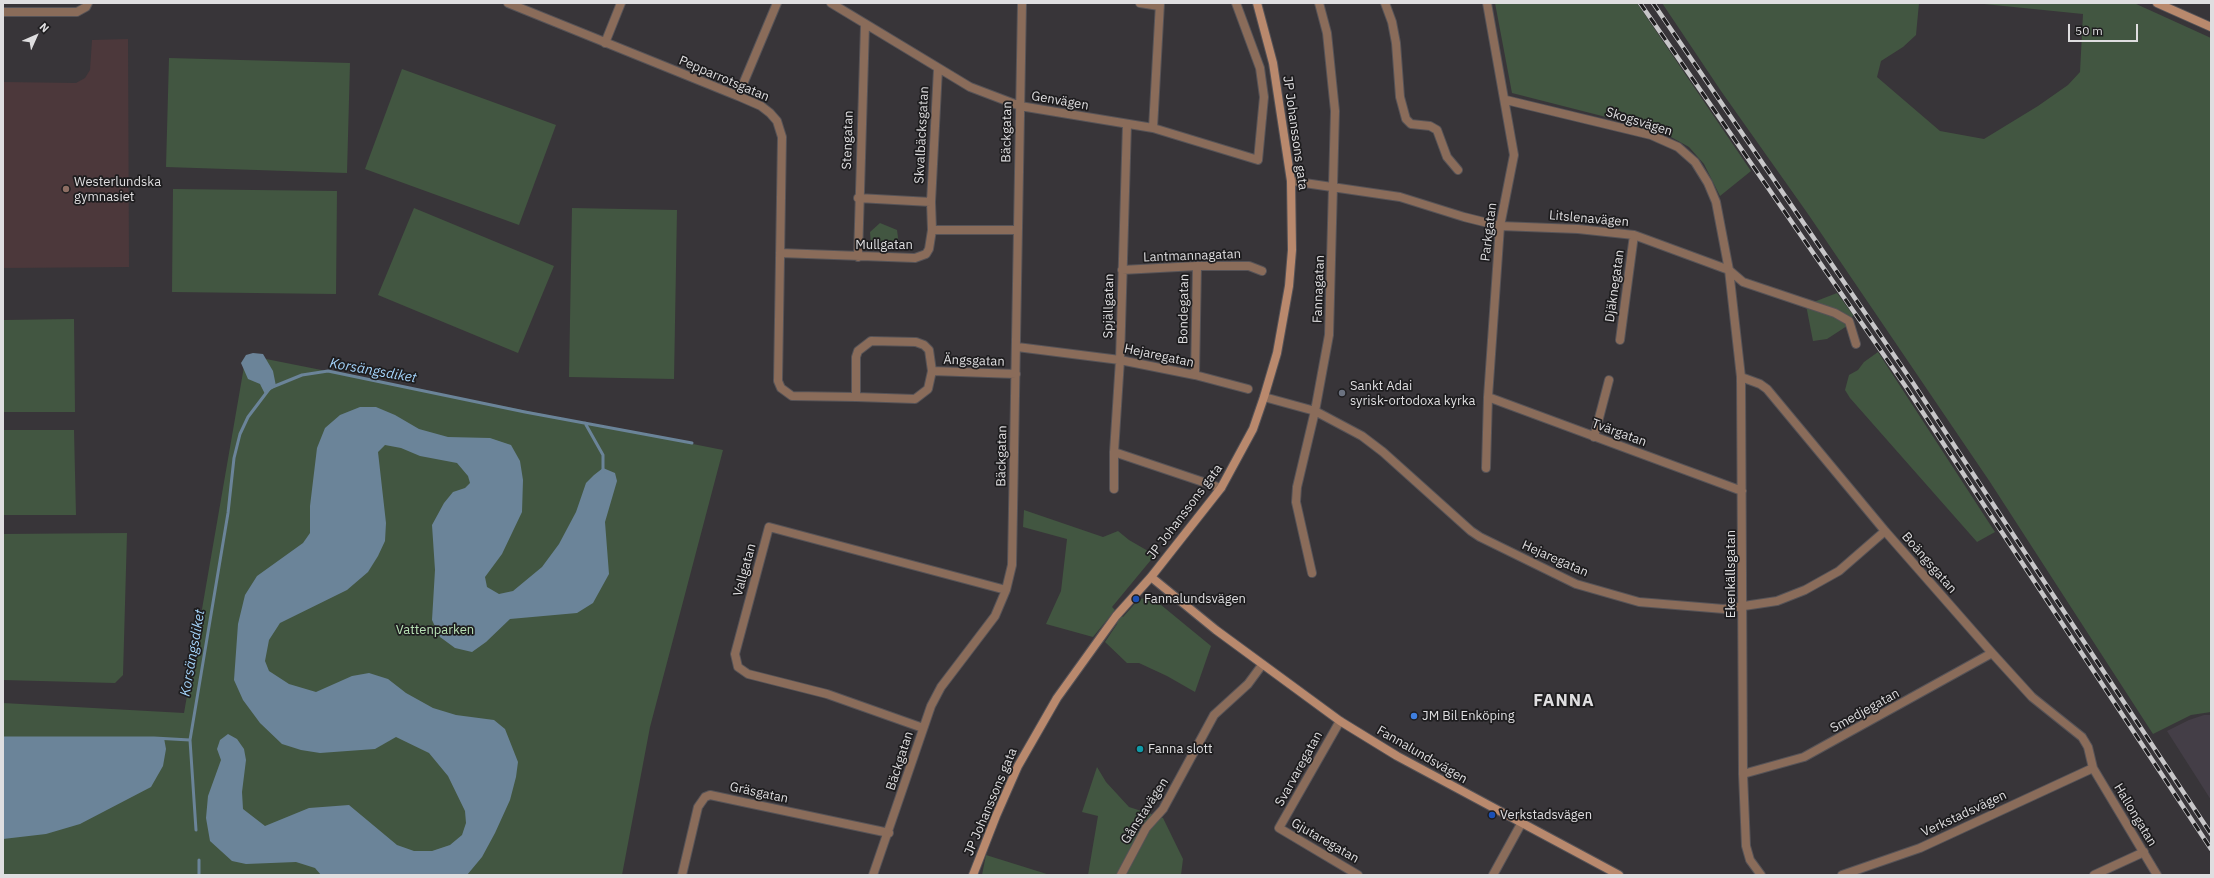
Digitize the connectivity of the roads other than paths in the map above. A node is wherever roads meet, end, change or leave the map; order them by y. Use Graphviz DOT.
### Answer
graph roads {
  1 [pos="88,3"];
  2 [pos="508,3"];
  3 [pos="621,3"];
  4 [pos="776,3"];
  5 [pos="831,3"];
  6 [pos="1022,3"];
  7 [pos="1140,3"];
  8 [pos="1236,3"];
  9 [pos="1257,3"];
  10 [pos="1319,3"];
  11 [pos="1384,3"];
  12 [pos="1487,3"];
  13 [pos="2157,3"];
  14 [pos="1160,4"];
  15 [pos="3,12"];
  16 [pos="865,24"];
  17 [pos="2211,27"];
  18 [pos="605,43"];
  19 [pos="938,69"];
  20 [pos="738,96"];
  21 [pos="1506,100"];
  22 [pos="1020,106"];
  23 [pos="1127,124"];
  24 [pos="1153,128"];
  25 [pos="1458,170"];
  26 [pos="1291,181"];
  27 [pos="1334,186"];
  28 [pos="858,198"];
  29 [pos="931,202"];
  30 [pos="1500,226"];
  31 [pos="932,230"];
  32 [pos="1018,230"];
  33 [pos="1634,235"];
  34 [pos="780,253"];
  35 [pos="858,257"];
  36 [pos="1197,266"];
  37 [pos="1122,270"];
  38 [pos="1729,270"];
  39 [pos="1262,271"];
  40 [pos="1620,340"];
  41 [pos="1856,344"];
  42 [pos="1017,347"];
  43 [pos="1120,360"];
  44 [pos="932,371"];
  45 [pos="1016,374"];
  46 [pos="1195,375"];
  47 [pos="1741,377"];
  48 [pos="1609,380"];
  49 [pos="1248,389"];
  50 [pos="792,396"];
  51 [pos="856,397"];
  52 [pos="1264,397"];
  53 [pos="1488,397"];
  54 [pos="1315,411"];
  55 [pos="1594,437"];
  56 [pos="1114,452"];
  57 [pos="1486,468"];
  58 [pos="1221,488"];
  59 [pos="1114,489"];
  60 [pos="1742,491"];
  61 [pos="1885,531"];
  62 [pos="1312,573"];
  63 [pos="1151,577"];
  64 [pos="1006,590"];
  65 [pos="1743,606"];
  66 [pos="1992,653"];
  67 [pos="1262,665"];
  68 [pos="1340,721"];
  69 [pos="923,728"];
  70 [pos="2093,768"];
  71 [pos="1743,774"];
  72 [pos="1521,824"];
  73 [pos="1279,828"];
  74 [pos="889,833"];
  75 [pos="2144,852"];
  76 [pos="1610,873"];
  77 [pos="682,875"];
  78 [pos="873,875"];
  79 [pos="973,875"];
  80 [pos="1121,875"];
  81 [pos="1358,875"];
  82 [pos="1493,875"];
  83 [pos="1619,875"];
  84 [pos="1761,875"];
  85 [pos="1842,875"];
  86 [pos="2094,875"];
  87 [pos="2157,875"];
  1 -- 15 [label="street"];
  2 -- 18 [label="street, Pepparrotsgatan"];
  3 -- 18 [label="street"];
  4 -- 20 [label="street"];
  5 -- 16 [label="street, Genvägen"];
  6 -- 22 [label="street, Bäckgatan"];
  7 -- 14 [label="street"];
  8 -- 24 [label="street, Genvägen"];
  9 -- 26 [label="street, JP Johanssons gata"];
  10 -- 27 [label="street, Fannagatan"];
  11 -- 25 [label="street"];
  12 -- 21 [label="street, Parkgatan"];
  13 -- 17 [label="street"];
  14 -- 24 [label="street"];
  16 -- 19 [label="street, Genvägen"];
  16 -- 28 [label="street, Stengatan"];
  18 -- 20 [label="street, Pepparrotsgatan"];
  19 -- 22 [label="street, Genvägen"];
  19 -- 29 [label="street, Skvalbäcksgatan"];
  20 -- 34 [label="street, Pepparrotsgatan"];
  21 -- 30 [label="street, Parkgatan"];
  21 -- 38 [label="street, Skogsvägen"];
  22 -- 23 [label="street, Genvägen"];
  22 -- 32 [label="street, Bäckgatan"];
  23 -- 24 [label="street, Genvägen"];
  23 -- 37 [label="street, Spjällgatan"];
  26 -- 27 [label="street, Litslenavägen"];
  26 -- 52 [label="street, JP Johanssons gata"];
  27 -- 30 [label="street, Litslenavägen"];
  27 -- 54 [label="street, Fannagatan"];
  28 -- 29 [label="street, Skvalbäcksgatan"];
  28 -- 35 [label="street, Stengatan"];
  29 -- 31 [label="street, Skvalbäcksgatan"];
  30 -- 33 [label="street, Litslenavägen"];
  30 -- 53 [label="street, Parkgatan"];
  31 -- 32 [label="street"];
  31 -- 35 [label="street, Mullgatan"];
  32 -- 42 [label="street, Bäckgatan"];
  33 -- 38 [label="street, Litslenavägen"];
  33 -- 40 [label="street, Djäknegatan"];
  34 -- 35 [label="street, Mullgatan"];
  34 -- 50 [label="street, Pepparrotsgatan"];
  36 -- 37 [label="street, Lantmannagatan"];
  36 -- 39 [label="street, Lantmannagatan"];
  36 -- 46 [label="street, Bondegatan"];
  37 -- 43 [label="street, Spjällgatan"];
  38 -- 41 [label="street, Litslenavägen"];
  38 -- 47 [label="street, Ekenkällsgatan"];
  42 -- 43 [label="street, Hejaregatan"];
  42 -- 45 [label="street, Bäckgatan"];
  43 -- 46 [label="street, Hejaregatan"];
  43 -- 56 [label="street, Spjällgatan"];
  44 -- 45 [label="street, Ängsgatan"];
  44 -- 51 [label="street, Ängsgatan"];
  44 -- 51 [label="street, Ängsgatan"];
  45 -- 64 [label="street, Bäckgatan"];
  46 -- 49 [label="street, Hejaregatan"];
  47 -- 60 [label="street, Ekenkällsgatan"];
  47 -- 61 [label="street, Boängsgatan"];
  48 -- 55 [label="street"];
  50 -- 51 [label="street, Ängsgatan"];
  52 -- 54 [label="street, Hejaregatan"];
  52 -- 58 [label="street, JP Johanssons gata"];
  53 -- 55 [label="street, Tvärgatan"];
  53 -- 57 [label="street, Parkgatan"];
  54 -- 62 [label="street, Fannagatan"];
  54 -- 65 [label="street, Hejaregatan"];
  55 -- 60 [label="street, Tvärgatan"];
  56 -- 58 [label="street"];
  56 -- 59 [label="street, Spjällgatan"];
  58 -- 63 [label="street, JP Johanssons gata"];
  60 -- 65 [label="street, Ekenkällsgatan"];
  61 -- 65 [label="street, Hejaregatan"];
  61 -- 66 [label="street, Boängsgatan"];
  63 -- 67 [label="street, Fannalundsvägen"];
  63 -- 79 [label="street, JP Johanssons gata"];
  64 -- 69 [label="street, Bäckgatan"];
  64 -- 69 [label="street, Vallgatan"];
  65 -- 71 [label="street, Ekenkällsgatan"];
  66 -- 70 [label="street, Boängsgatan"];
  66 -- 71 [label="street, Smedjegatan"];
  67 -- 68 [label="street, Fannalundsvägen"];
  67 -- 80 [label="street, Gånstavägen"];
  68 -- 72 [label="street, Fannalundsvägen"];
  68 -- 73 [label="street, Svarvaregatan"];
  69 -- 74 [label="street, Bäckgatan"];
  70 -- 75 [label="street, Hallongatan"];
  70 -- 85 [label="street, Verkstadsvägen"];
  71 -- 84 [label="street, Ekenkällsgatan"];
  72 -- 76 [label="street, Fannalundsvägen"];
  72 -- 82 [label="street"];
  73 -- 81 [label="street, Gjutaregatan"];
  74 -- 77 [label="street, Gräsgatan"];
  74 -- 78 [label="street, Bäckgatan"];
  75 -- 86 [label="street"];
  75 -- 87 [label="street, Hallongatan"];
  76 -- 83 [label="street, Fannalundsvägen"];
}
